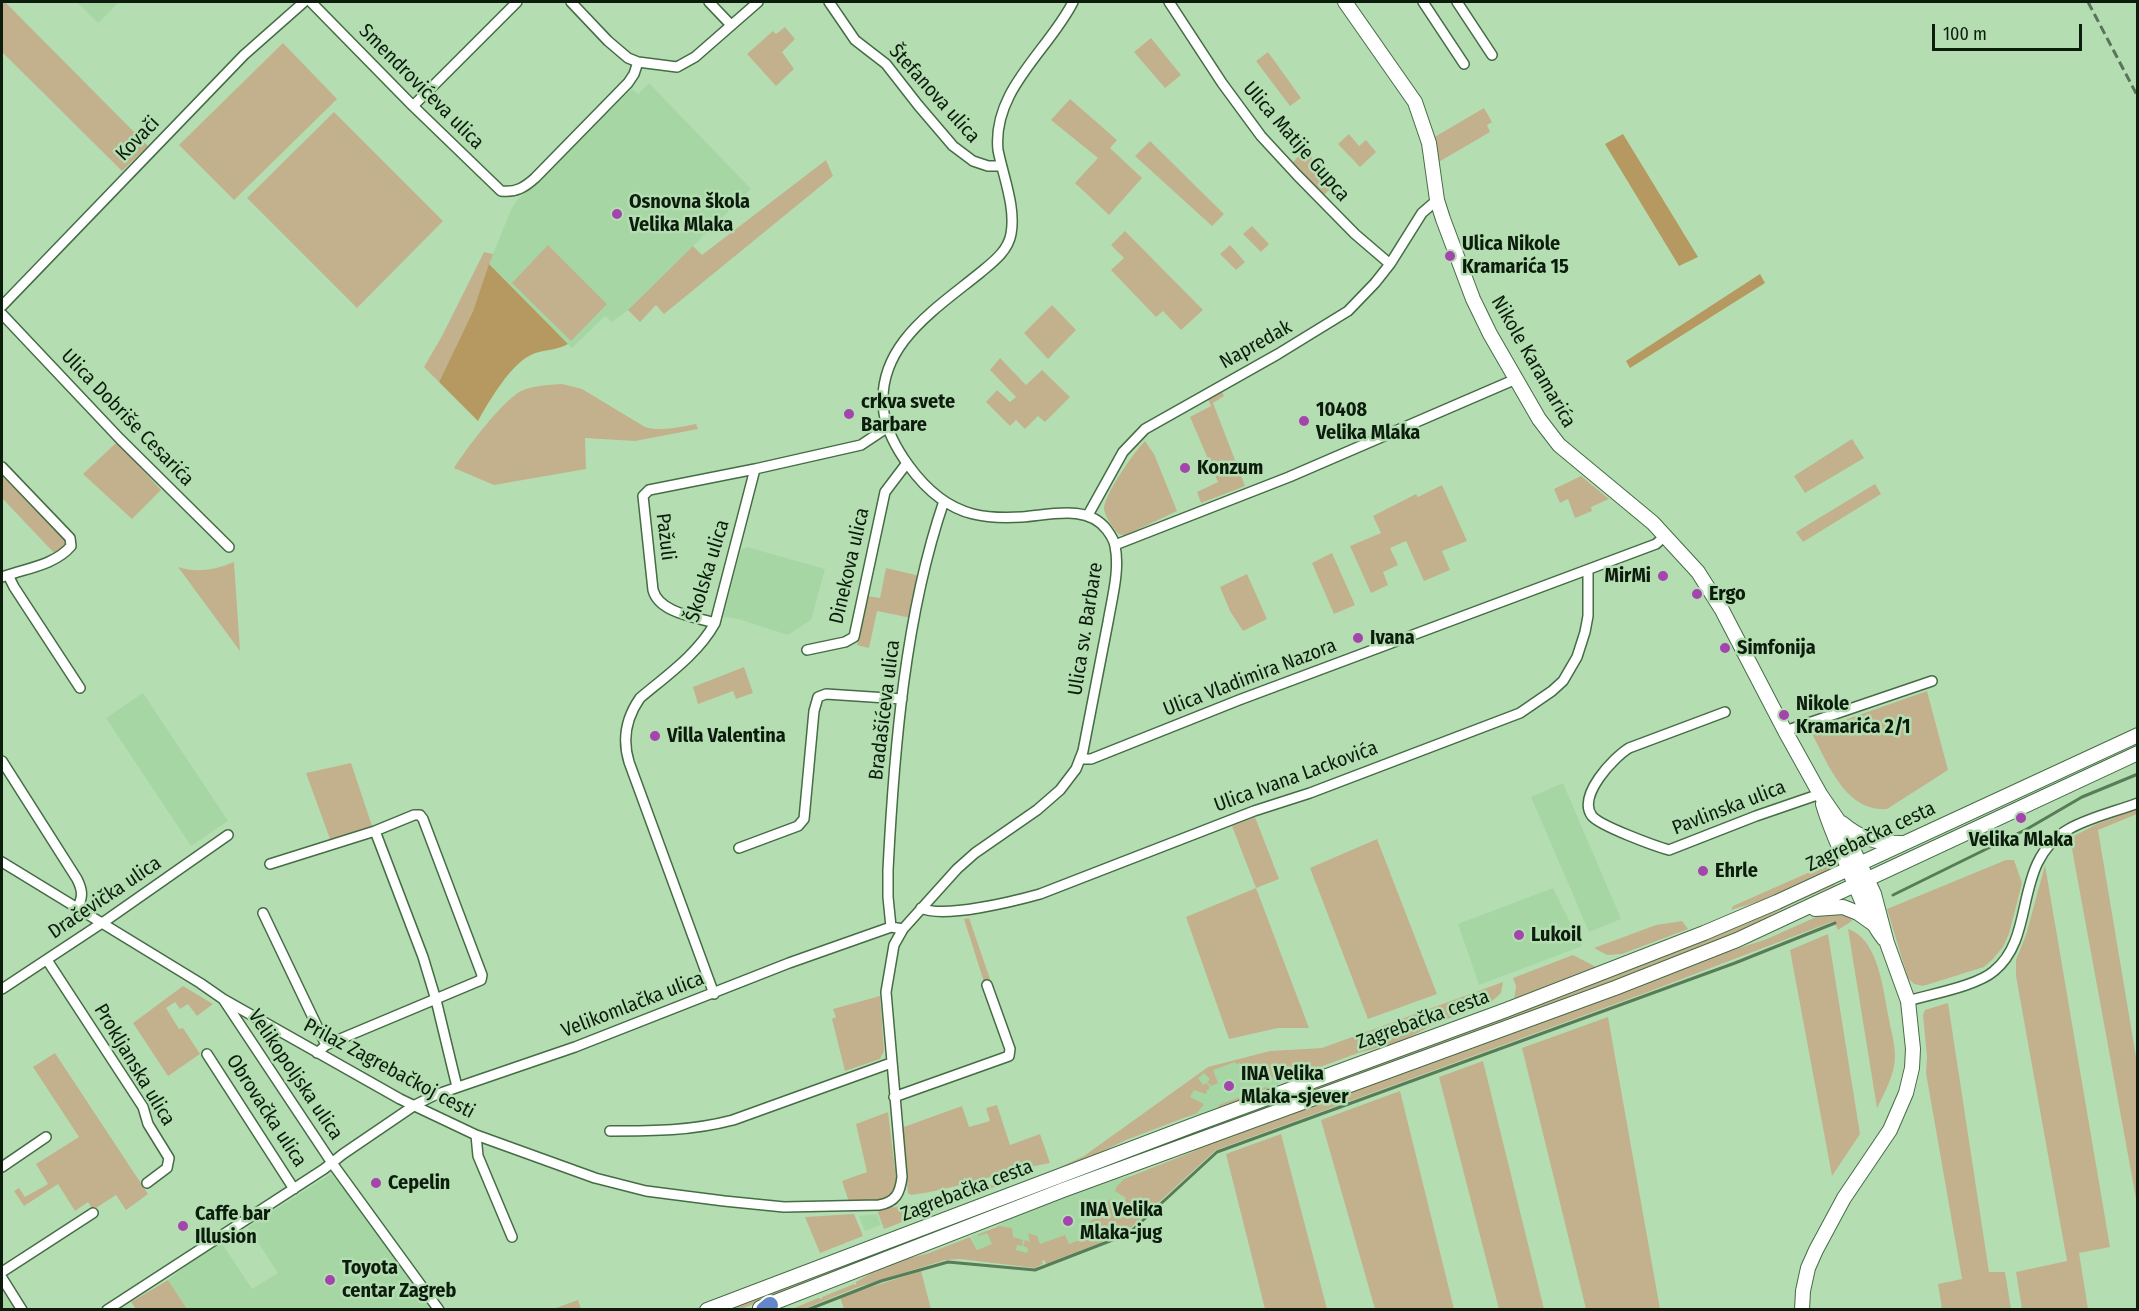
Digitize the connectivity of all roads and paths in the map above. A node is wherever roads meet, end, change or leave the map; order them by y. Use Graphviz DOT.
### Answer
graph roads {
  1 [pos="304,2"];
  2 [pos="311,2"];
  3 [pos="518,2"];
  4 [pos="571,2"];
  5 [pos="709,2"];
  6 [pos="758,2"];
  7 [pos="829,2"];
  8 [pos="1073,2"];
  9 [pos="1169,2"];
  10 [pos="1345,2"];
  11 [pos="1423,2"];
  12 [pos="1457,2"];
  13 [pos="731,25"];
  14 [pos="1492,55"];
  15 [pos="638,62"];
  16 [pos="1464,64"];
  17 [pos="413,106"];
  18 [pos="1001,166"];
  19 [pos="1437,200"];
  20 [pos="1390,264"];
  21 [pos="2,306"];
  22 [pos="2,314"];
  23 [pos="1516,379"];
  24 [pos="888,428"];
  25 [pos="907,463"];
  26 [pos="2,467"];
  27 [pos="755,469"];
  28 [pos="944,501"];
  29 [pos="1088,515"];
  30 [pos="1666,535"];
  31 [pos="1115,545"];
  32 [pos="229,547"];
  33 [pos="1588,570"];
  34 [pos="5,576"];
  35 [pos="715,623"];
  36 [pos="807,650"];
  37 [pos="1932,681"];
  38 [pos="80,688"];
  39 [pos="902,699"];
  40 [pos="1725,712"];
  41 [pos="1785,731"];
  42 [pos="2138,735"];
  43 [pos="2138,753"];
  44 [pos="1081,759"];
  45 [pos="2,761"];
  46 [pos="1820,794"];
  47 [pos="2138,803"];
  48 [pos="1837,818"];
  49 [pos="375,831"];
  50 [pos="228,835"];
  51 [pos="1903,843"];
  52 [pos="740,848"];
  53 [pos="2,862"];
  54 [pos="270,864"];
  55 [pos="1855,866"];
  56 [pos="1862,883"];
  57 [pos="921,908"];
  58 [pos="77,909"];
  59 [pos="1807,909"];
  60 [pos="263,913"];
  61 [pos="1872,922"];
  62 [pos="101,924"];
  63 [pos="891,927"];
  64 [pos="903,929"];
  65 [pos="1887,943"];
  66 [pos="47,960"];
  67 [pos="987,985"];
  68 [pos="2,989"];
  69 [pos="714,994"];
  70 [pos="223,999"];
  71 [pos="436,1000"];
  72 [pos="1908,1001"];
  73 [pos="326,1045"];
  74 [pos="317,1053"];
  75 [pos="207,1054"];
  76 [pos="891,1063"];
  77 [pos="457,1087"];
  78 [pos="894,1097"];
  79 [pos="416,1105"];
  80 [pos="610,1131"];
  81 [pos="476,1135"];
  82 [pos="46,1137"];
  83 [pos="332,1163"];
  84 [pos="2,1167"];
  85 [pos="147,1183"];
  86 [pos="294,1189"];
  87 [pos="896,1198"];
  88 [pos="93,1213"];
  89 [pos="512,1237"];
  90 [pos="2,1272"];
  91 [pos="2,1278"];
  92 [pos="764,1308"];
  93 [pos="22,1310"];
  94 [pos="107,1310"];
  95 [pos="439,1310"];
  96 [pos="707,1310"];
  97 [pos="1802,1310"];
  1 -- 21 [label="street, Kovači"];
  2 -- 17 [label="street, Smendrovićeva ulica"];
  3 -- 17 [label="street"];
  4 -- 15 [label="street"];
  5 -- 13 [label="street"];
  6 -- 13 [label="street"];
  7 -- 18 [label="street, Štefanova ulica"];
  8 -- 18 [label="street"];
  9 -- 20 [label="street, Ulica Matije Gupca"];
  10 -- 19 [label="main road, Nikole Karamarića"];
  11 -- 16 [label="street"];
  12 -- 14 [label="street"];
  13 -- 15 [label="street"];
  15 -- 17 [label="street, Smendrovićeva ulica"];
  18 -- 24 [label="street"];
  19 -- 20 [label="street, Napredak"];
  19 -- 23 [label="main road, Nikole Karamarića"];
  20 -- 29 [label="street, Napredak"];
  22 -- 32 [label="street, Ulica Dobriše Cesarića"];
  23 -- 30 [label="main road, Nikole Karamarića"];
  23 -- 31 [label="street"];
  24 -- 25 [label="street"];
  24 -- 27 [label="street"];
  25 -- 28 [label="street"];
  25 -- 36 [label="street, Dinekova ulica"];
  26 -- 34 [label="street"];
  27 -- 35 [label="street, Školska ulica"];
  27 -- 35 [label="street, Pažuli"];
  28 -- 29 [label="street"];
  28 -- 39 [label="street, Bradašićeva ulica"];
  29 -- 31 [label="street, Ulica sv. Barbare"];
  30 -- 33 [label="street, Ulica Vladimira Nazora"];
  30 -- 41 [label="main road, Nikole Karamarića"];
  31 -- 44 [label="street, Ulica sv. Barbare"];
  33 -- 44 [label="street, Ulica Vladimira Nazora"];
  33 -- 57 [label="street, Ulica Ivana Lackovića"];
  34 -- 38 [label="street"];
  35 -- 69 [label="street, Školska ulica"];
  37 -- 41 [label="street"];
  39 -- 52 [label="street"];
  39 -- 63 [label="street, Bradašićeva ulica"];
  40 -- 46 [label="street, Pavlinska ulica"];
  41 -- 46 [label="main road, Nikole Karamarića"];
  42 -- 51 [label="main road, Zagrebačka cesta"];
  43 -- 56 [label="main road, Zagrebačka cesta"];
  44 -- 57 [label="street, Ulica sv. Barbare"];
  45 -- 58 [label="street"];
  46 -- 48 [label="main road"];
  46 -- 55 [label="main road"];
  47 -- 72 [label="street"];
  48 -- 51 [label="main road"];
  48 -- 55 [label="main road"];
  49 -- 54 [label="street"];
  49 -- 71 [label="street"];
  49 -- 71 [label="street"];
  50 -- 62 [label="street, Dračevička ulica"];
  51 -- 55 [label="main road, Zagrebačka cesta"];
  53 -- 58 [label="street, Velikopoljska ulica"];
  55 -- 56 [label="main road"];
  55 -- 96 [label="main road, Zagrebačka cesta"];
  56 -- 59 [label="main road, Zagrebačka cesta"];
  56 -- 61 [label="main road"];
  56 -- 65 [label="main road"];
  57 -- 64 [label="street, Ulica sv. Barbare"];
  58 -- 62 [label="street, Velikopoljska ulica"];
  59 -- 61 [label="main road"];
  59 -- 92 [label="main road, Zagrebačka cesta"];
  60 -- 73 [label="street, Prilaz Zagrebačkoj cesti"];
  61 -- 65 [label="main road"];
  62 -- 66 [label="street, Dračevička ulica"];
  62 -- 70 [label="street, Velikopoljska ulica"];
  63 -- 64 [label="street, Velikomlačka ulica"];
  63 -- 69 [label="street, Velikomlačka ulica"];
  64 -- 76 [label="street, Ulica sv. Barbare"];
  65 -- 72 [label="main road"];
  66 -- 68 [label="street, Dračevička ulica"];
  66 -- 85 [label="street, Prokljanska ulica"];
  67 -- 78 [label="street"];
  69 -- 77 [label="street, Velikomlačka ulica"];
  70 -- 74 [label="street, Prilaz Zagrebačkoj cesti"];
  70 -- 83 [label="street, Velikopoljska ulica"];
  71 -- 73 [label="street"];
  71 -- 77 [label="street"];
  72 -- 97 [label="main road"];
  73 -- 74 [label="street"];
  74 -- 79 [label="street, Prilaz Zagrebačkoj cesti"];
  75 -- 86 [label="street, Obrovačka ulica"];
  76 -- 78 [label="street, Ulica sv. Barbare"];
  76 -- 80 [label="street"];
  77 -- 79 [label="street, Velikomlačka ulica"];
  78 -- 87 [label="street, Ulica sv. Barbare"];
  79 -- 81 [label="street, Prilaz Zagrebačkoj cesti"];
  79 -- 83 [label="street, Velikomlačka ulica"];
  81 -- 87 [label="street, Prilaz Zagrebačkoj cesti"];
  81 -- 89 [label="street, Prilaz Zagrebačkoj cesti"];
  82 -- 84 [label="street"];
  83 -- 86 [label="street, Velikomlačka ulica"];
  83 -- 95 [label="street, Velikopoljska ulica"];
  86 -- 94 [label="street, Velikomlačka ulica"];
  88 -- 90 [label="street"];
  91 -- 93 [label="street"];
}
